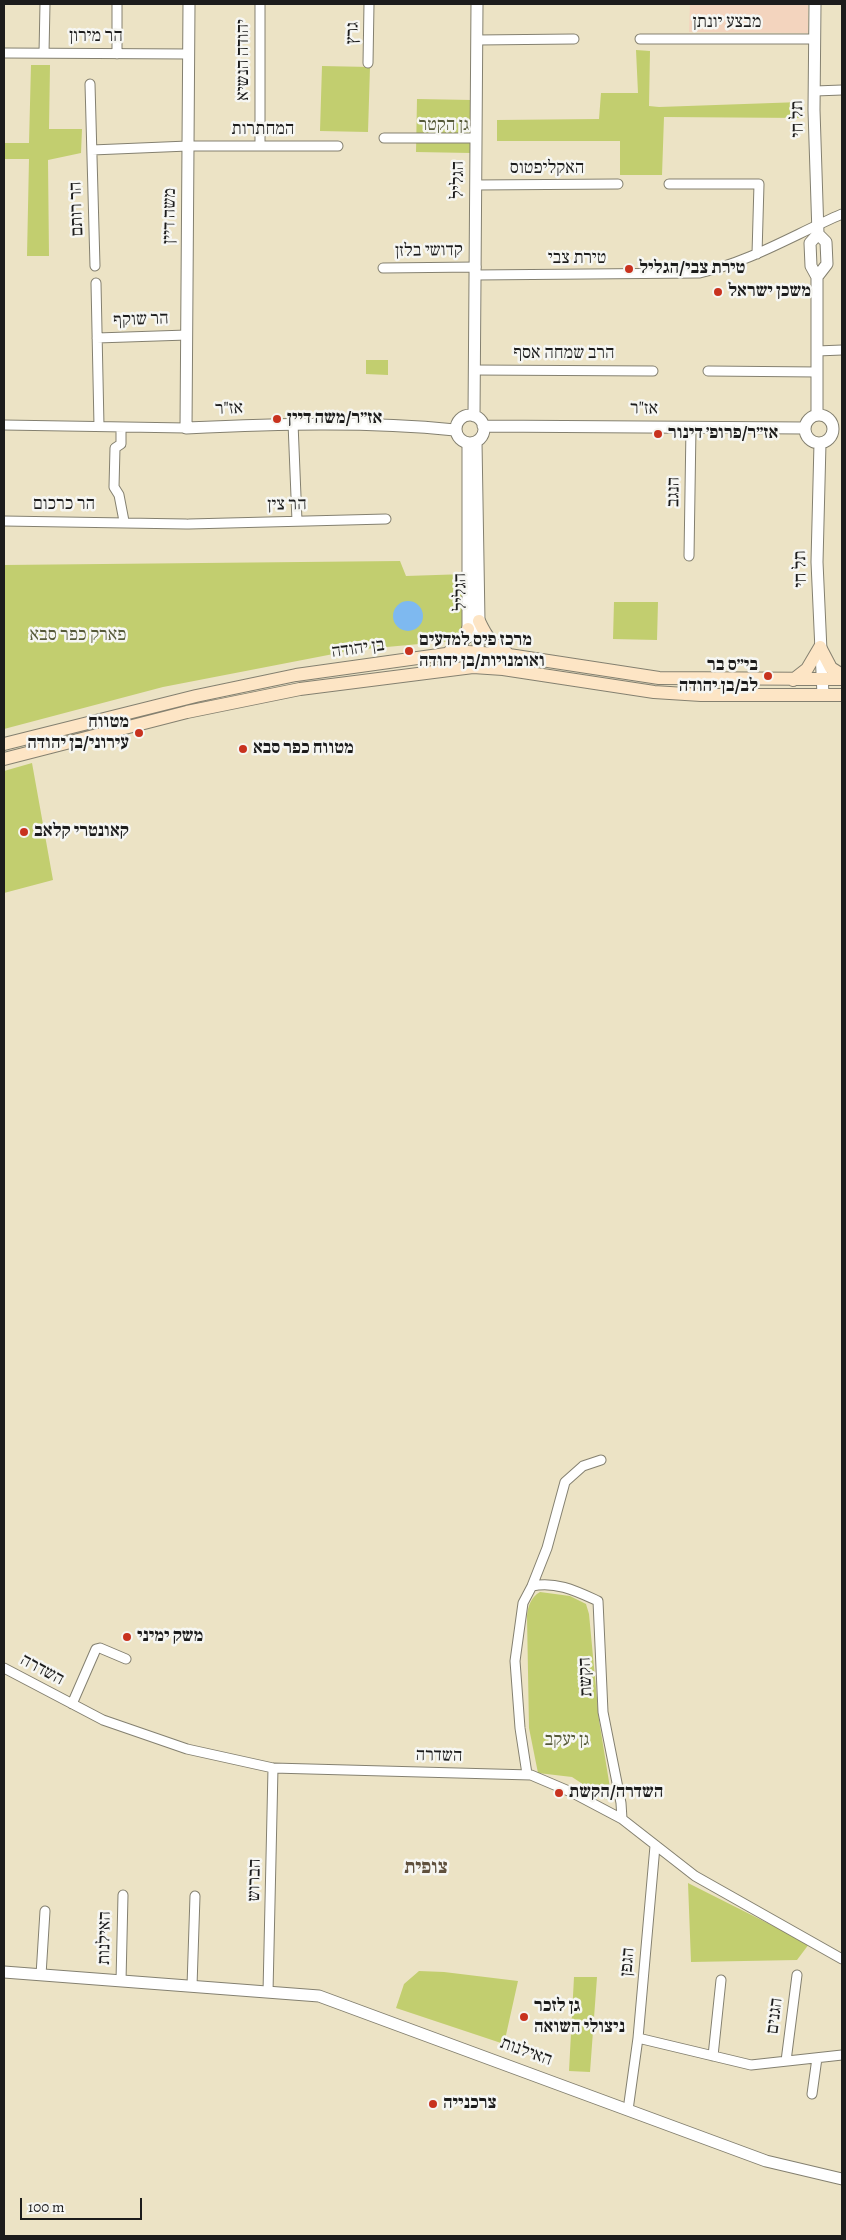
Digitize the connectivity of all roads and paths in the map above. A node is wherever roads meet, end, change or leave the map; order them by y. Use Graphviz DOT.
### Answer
graph roads {
  1 [pos="45,4"];
  2 [pos="117,4"];
  3 [pos="189,4"];
  4 [pos="260,4"];
  5 [pos="369,4"];
  6 [pos="477,4"];
  7 [pos="815,4"];
  8 [pos="640,39"];
  9 [pos="815,39"];
  10 [pos="477,40"];
  11 [pos="574,40"];
  12 [pos="4,53"];
  13 [pos="44,53"];
  14 [pos="117,54"];
  15 [pos="189,54"];
  16 [pos="368,63"];
  17 [pos="90,84"];
  18 [pos="842,90"];
  19 [pos="815,91"];
  20 [pos="384,138"];
  21 [pos="476,138"];
  22 [pos="188,146"];
  23 [pos="260,146"];
  24 [pos="338,146"];
  25 [pos="92,150"];
  26 [pos="618,184"];
  27 [pos="669,184"];
  28 [pos="476,185"];
  29 [pos="842,214"];
  30 [pos="818,229"];
  31 [pos="757,254"];
  32 [pos="95,266"];
  33 [pos="383,268"];
  34 [pos="476,271"];
  35 [pos="817,277"];
  36 [pos="96,283"];
  37 [pos="187,335"];
  38 [pos="97,338"];
  39 [pos="842,350"];
  40 [pos="816,351"];
  41 [pos="474,370"];
  42 [pos="653,371"];
  43 [pos="708,371"];
  44 [pos="817,372"];
  45 [pos="817,415"];
  46 [pos="474,416"];
  47 [pos="293,423"];
  48 [pos="4,425"];
  49 [pos="99,426"];
  50 [pos="483,426"];
  51 [pos="121,427"];
  52 [pos="691,427"];
  53 [pos="838,427"];
  54 [pos="186,428"];
  55 [pos="805,428"];
  56 [pos="455,430"];
  57 [pos="472,443"];
  58 [pos="820,443"];
  59 [pos="386,519"];
  60 [pos="4,521"];
  61 [pos="124,521"];
  62 [pos="297,521"];
  63 [pos="689,556"];
  64 [pos="474,625"];
  65 [pos="820,646"];
  66 [pos="473,652"];
  67 [pos="446,654"];
  68 [pos="509,654"];
  69 [pos="473,667"];
  70 [pos="842,675"];
  71 [pos="822,679"];
  72 [pos="842,679"];
  73 [pos="793,680"];
  74 [pos="823,695"];
  75 [pos="842,695"];
  76 [pos="4,744"];
  77 [pos="4,759"];
  78 [pos="600,1460"];
  79 [pos="532,1586"];
  80 [pos="126,1658"];
  81 [pos="4,1668"];
  82 [pos="72,1704"];
  83 [pos="273,1768"];
  84 [pos="527,1774"];
  85 [pos="622,1819"];
  86 [pos="654,1846"];
  87 [pos="122,1895"];
  88 [pos="195,1896"];
  89 [pos="45,1912"];
  90 [pos="842,1959"];
  91 [pos="4,1972"];
  92 [pos="41,1975"];
  93 [pos="797,1975"];
  94 [pos="721,1980"];
  95 [pos="122,1981"];
  96 [pos="192,1986"];
  97 [pos="268,1992"];
  98 [pos="638,2038"];
  99 [pos="842,2055"];
  100 [pos="713,2056"];
  101 [pos="817,2058"];
  102 [pos="786,2061"];
  103 [pos="812,2094"];
  104 [pos="628,2110"];
  105 [pos="842,2179"];
  1 -- 13 [label="street"];
  2 -- 14 [label="street"];
  3 -- 15 [label="street, משה דיין"];
  4 -- 23 [label="street, יהודה הנשיא"];
  5 -- 16 [label="street, גרץ"];
  6 -- 10 [label="street, הגליל"];
  7 -- 9 [label="street, תל חי"];
  8 -- 9 [label="street, מבצע יונתן"];
  9 -- 19 [label="street, תל חי"];
  10 -- 11 [label="street"];
  10 -- 21 [label="street, הגליל"];
  12 -- 13 [label="street, הר מירון"];
  13 -- 14 [label="street, הר מירון"];
  14 -- 15 [label="street, הר מירון"];
  15 -- 22 [label="street, משה דיין"];
  17 -- 25 [label="street, הר רותם"];
  18 -- 19 [label="street"];
  19 -- 30 [label="street, תל חי"];
  20 -- 21 [label="street"];
  21 -- 28 [label="street, הגליל"];
  22 -- 23 [label="street, המחתרות"];
  22 -- 25 [label="street"];
  22 -- 37 [label="street, משה דיין"];
  23 -- 24 [label="street, המחתרות"];
  25 -- 32 [label="street, הר רותם"];
  26 -- 28 [label="street, האקליפטוס"];
  27 -- 31 [label="street"];
  28 -- 34 [label="street, הגליל"];
  29 -- 30 [label="street, טירת צבי"];
  30 -- 31 [label="street, טירת צבי"];
  30 -- 35 [label="street, תל חי"];
  30 -- 35 [label="street, תל חי"];
  31 -- 34 [label="street, טירת צבי"];
  33 -- 34 [label="street, קדושי בלזן"];
  34 -- 41 [label="street, הגליל"];
  35 -- 40 [label="street, תל חי"];
  36 -- 38 [label="street, הר שוקף"];
  37 -- 38 [label="street, הר שוקף"];
  37 -- 54 [label="street, משה דיין"];
  38 -- 49 [label="street, הר שוקף"];
  39 -- 40 [label="street"];
  40 -- 44 [label="street, תל חי"];
  41 -- 42 [label="street, הרב שמחה אסף"];
  41 -- 46 [label="street, הגליל"];
  43 -- 44 [label="street"];
  44 -- 45 [label="street, תל חי"];
  45 -- 53 [label="street"];
  45 -- 55 [label="street"];
  46 -- 50 [label="street"];
  46 -- 56 [label="street"];
  47 -- 54 [label="street, אז\"ר"];
  47 -- 56 [label="street, אז\"ר"];
  47 -- 62 [label="street"];
  48 -- 49 [label="street, אז\"ר"];
  49 -- 51 [label="street, אז\"ר"];
  50 -- 52 [label="street, אז\"ר"];
  50 -- 57 [label="street"];
  51 -- 54 [label="street, אז\"ר"];
  51 -- 61 [label="street"];
  52 -- 55 [label="street, אז\"ר"];
  52 -- 63 [label="street, הנגב"];
  53 -- 58 [label="street"];
  55 -- 58 [label="street"];
  56 -- 57 [label="street"];
  57 -- 64 [label="street, הגליל"];
  58 -- 65 [label="street, תל חי"];
  59 -- 62 [label="street, הר צין"];
  60 -- 61 [label="street, הר כרכום"];
  61 -- 62 [label="street, הר צין"];
  64 -- 66 [label="street, הגליל"];
  64 -- 67 [label="main road"];
  64 -- 68 [label="main road"];
  65 -- 70 [label="main road"];
  65 -- 71 [label="street, תל חי"];
  65 -- 73 [label="main road"];
  66 -- 67 [label="main road, בן יהודה"];
  66 -- 68 [label="main road, בן יהודה"];
  66 -- 69 [label="street, הגליל"];
  67 -- 76 [label="main road, בן יהודה"];
  68 -- 73 [label="main road, בן יהודה"];
  69 -- 74 [label="main road, בן יהודה"];
  69 -- 77 [label="main road, בן יהודה"];
  71 -- 72 [label="main road, בן יהודה"];
  71 -- 73 [label="main road, בן יהודה"];
  71 -- 74 [label="street, תל חי"];
  74 -- 75 [label="main road, בן יהודה"];
  78 -- 79 [label="street"];
  79 -- 84 [label="street"];
  79 -- 85 [label="street, הקשת"];
  80 -- 82 [label="street"];
  81 -- 82 [label="street, השדרה"];
  82 -- 83 [label="street, השדרה"];
  83 -- 84 [label="street, השדרה"];
  83 -- 97 [label="street, הברוש"];
  84 -- 85 [label="street, השדרה"];
  85 -- 86 [label="street, השדרה"];
  86 -- 90 [label="street, השדרה"];
  86 -- 98 [label="street, הגפן"];
  87 -- 95 [label="street, האילנות"];
  88 -- 96 [label="street"];
  89 -- 92 [label="street"];
  91 -- 92 [label="street, האילנות"];
  92 -- 95 [label="street, האילנות"];
  93 -- 102 [label="street, הגנים"];
  94 -- 100 [label="street"];
  95 -- 96 [label="street, האילנות"];
  96 -- 97 [label="street, האילנות"];
  97 -- 104 [label="street, האילנות"];
  98 -- 100 [label="street, הגנים"];
  98 -- 104 [label="street, הגפן"];
  99 -- 101 [label="street, הגנים"];
  100 -- 102 [label="street, הגנים"];
  101 -- 102 [label="street, הגנים"];
  101 -- 103 [label="street"];
  104 -- 105 [label="street, האילנות"];
}
